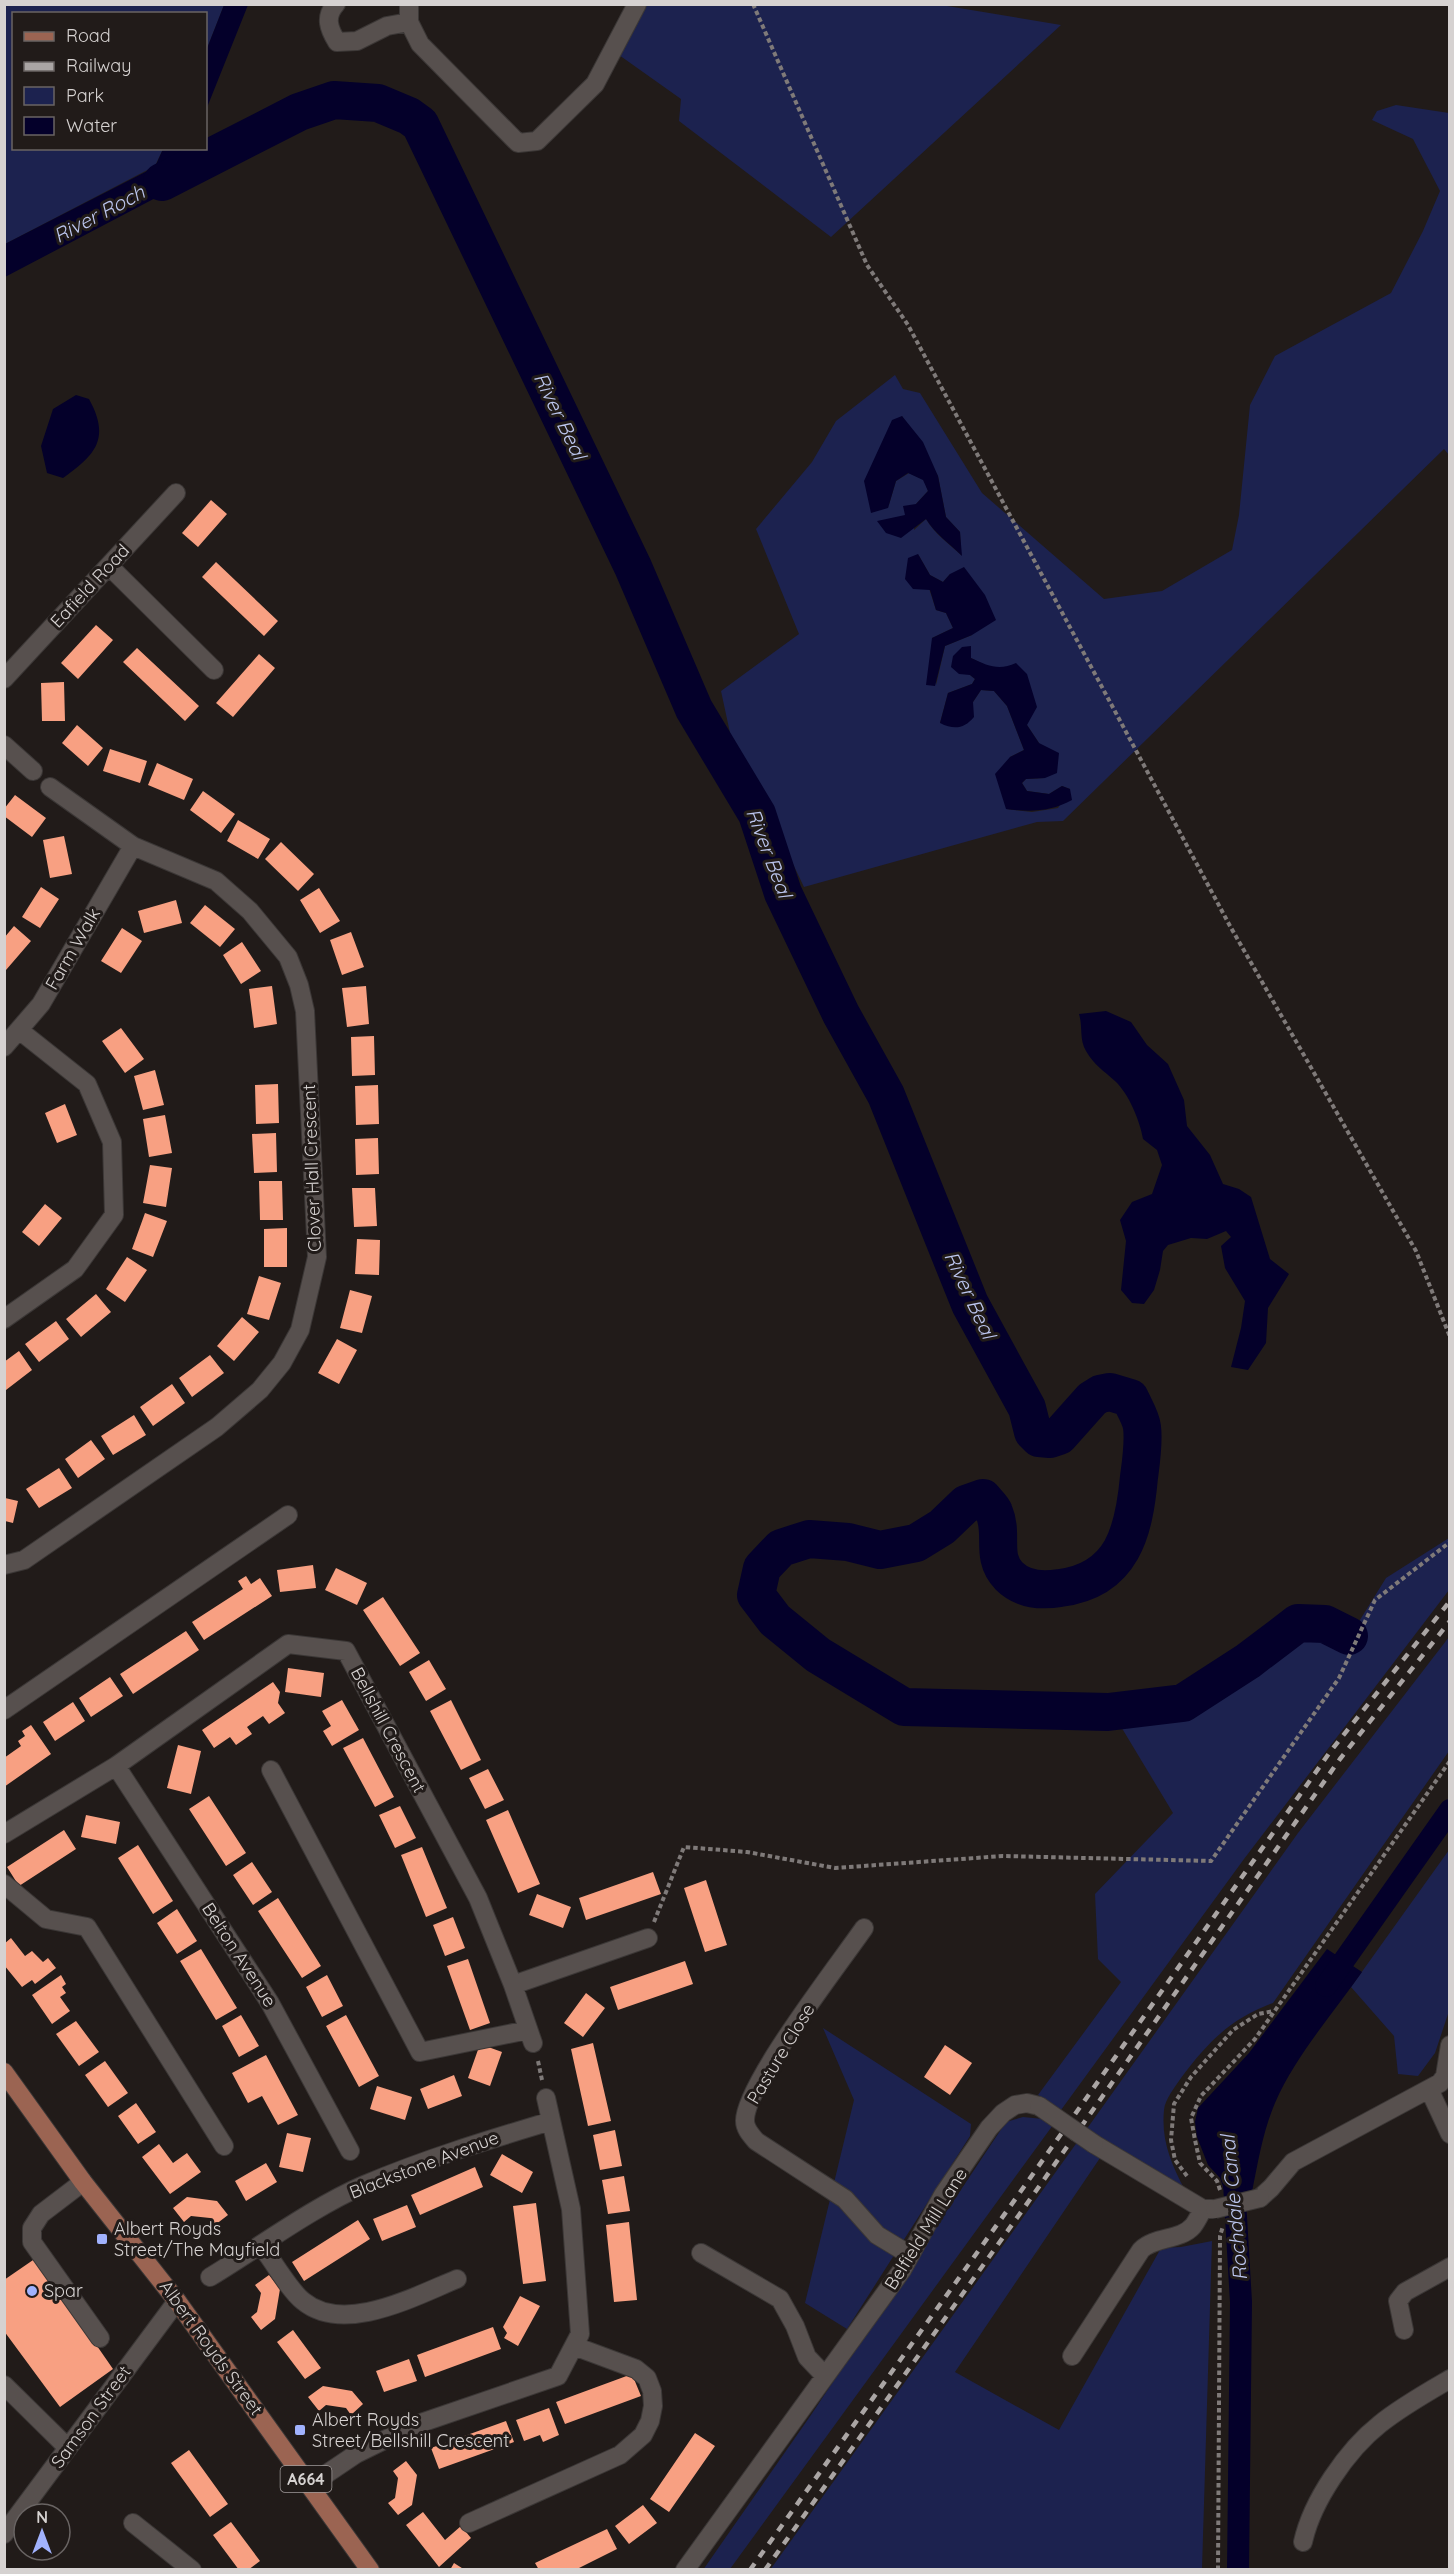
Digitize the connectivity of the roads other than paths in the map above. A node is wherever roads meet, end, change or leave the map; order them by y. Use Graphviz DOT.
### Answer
graph roads {
  1 [pos="336,4"];
  2 [pos="637,4"];
  3 [pos="409,13"];
  4 [pos="176,493"];
  5 [pos="109,566"];
  6 [pos="214,670"];
  7 [pos="4,679"];
  8 [pos="4,745"];
  9 [pos="33,771"];
  10 [pos="50,787"];
  11 [pos="133,846"];
  12 [pos="19,1030"];
  13 [pos="4,1047"];
  14 [pos="4,1319"];
  15 [pos="288,1515"];
  16 [pos="4,1565"];
  17 [pos="4,1710"];
  18 [pos="116,1766"];
  19 [pos="271,1770"];
  20 [pos="4,1834"];
  21 [pos="4,1884"];
  22 [pos="864,1928"];
  23 [pos="648,1938"];
  24 [pos="513,1984"];
  25 [pos="1449,2045"];
  26 [pos="4,2072"];
  27 [pos="1439,2086"];
  28 [pos="546,2098"];
  29 [pos="552,2121"];
  30 [pos="1449,2134"];
  31 [pos="224,2146"];
  32 [pos="350,2151"];
  33 [pos="83,2182"];
  34 [pos="1213,2207"];
  35 [pos="261,2245"];
  36 [pos="701,2253"];
  37 [pos="910,2255"];
  38 [pos="1449,2267"];
  39 [pos="210,2277"];
  40 [pos="457,2279"];
  41 [pos="177,2301"];
  42 [pos="1404,2330"];
  43 [pos="100,2338"];
  44 [pos="574,2346"];
  45 [pos="1072,2356"];
  46 [pos="825,2376"];
  47 [pos="1449,2379"];
  48 [pos="4,2385"];
  49 [pos="68,2448"];
  50 [pos="310,2485"];
  51 [pos="134,2523"];
  52 [pos="469,2523"];
  53 [pos="4,2534"];
  54 [pos="1303,2542"];
  55 [pos="192,2570"];
  56 [pos="370,2570"];
  57 [pos="685,2570"];
  1 -- 3 [label="street"];
  2 -- 3 [label="street"];
  4 -- 5 [label="street, Eafield Road"];
  5 -- 6 [label="street"];
  5 -- 7 [label="street, Eafield Road"];
  8 -- 9 [label="street"];
  10 -- 11 [label="street, Clover Hall Crescent"];
  11 -- 12 [label="street, Farm Walk"];
  11 -- 16 [label="street, Clover Hall Crescent"];
  12 -- 13 [label="street, Farm Walk"];
  12 -- 14 [label="street"];
  15 -- 17 [label="street"];
  18 -- 20 [label="street, Bellshill Crescent"];
  18 -- 24 [label="street, Bellshill Crescent"];
  18 -- 32 [label="street, Belton Avenue"];
  19 -- 24 [label="street, Bellshill Crescent"];
  21 -- 31 [label="street"];
  22 -- 37 [label="street, Pasture Close"];
  23 -- 24 [label="street"];
  25 -- 27 [label="street"];
  26 -- 33 [label="main road, Albert Royds Street / A664"];
  27 -- 30 [label="street"];
  27 -- 34 [label="street, bridge"];
  28 -- 29 [label="street"];
  29 -- 35 [label="street, Blackstone Avenue"];
  29 -- 44 [label="street"];
  33 -- 41 [label="main road, Albert Royds Street / A664"];
  33 -- 43 [label="street"];
  34 -- 37 [label="street, Belfield Mill Lane, bridge"];
  34 -- 45 [label="street"];
  35 -- 39 [label="street, Blackstone Avenue"];
  35 -- 40 [label="street"];
  36 -- 46 [label="street"];
  37 -- 46 [label="street, Belfield Mill Lane"];
  38 -- 42 [label="street"];
  41 -- 49 [label="street, Samson Street"];
  41 -- 50 [label="main road, Albert Royds Street / A664"];
  44 -- 50 [label="street"];
  44 -- 52 [label="street"];
  46 -- 57 [label="street, Belfield Mill Lane"];
  47 -- 54 [label="street"];
  48 -- 49 [label="street"];
  49 -- 53 [label="street, Samson Street"];
  50 -- 56 [label="main road, Albert Royds Street / A664"];
  51 -- 55 [label="street"];
}
